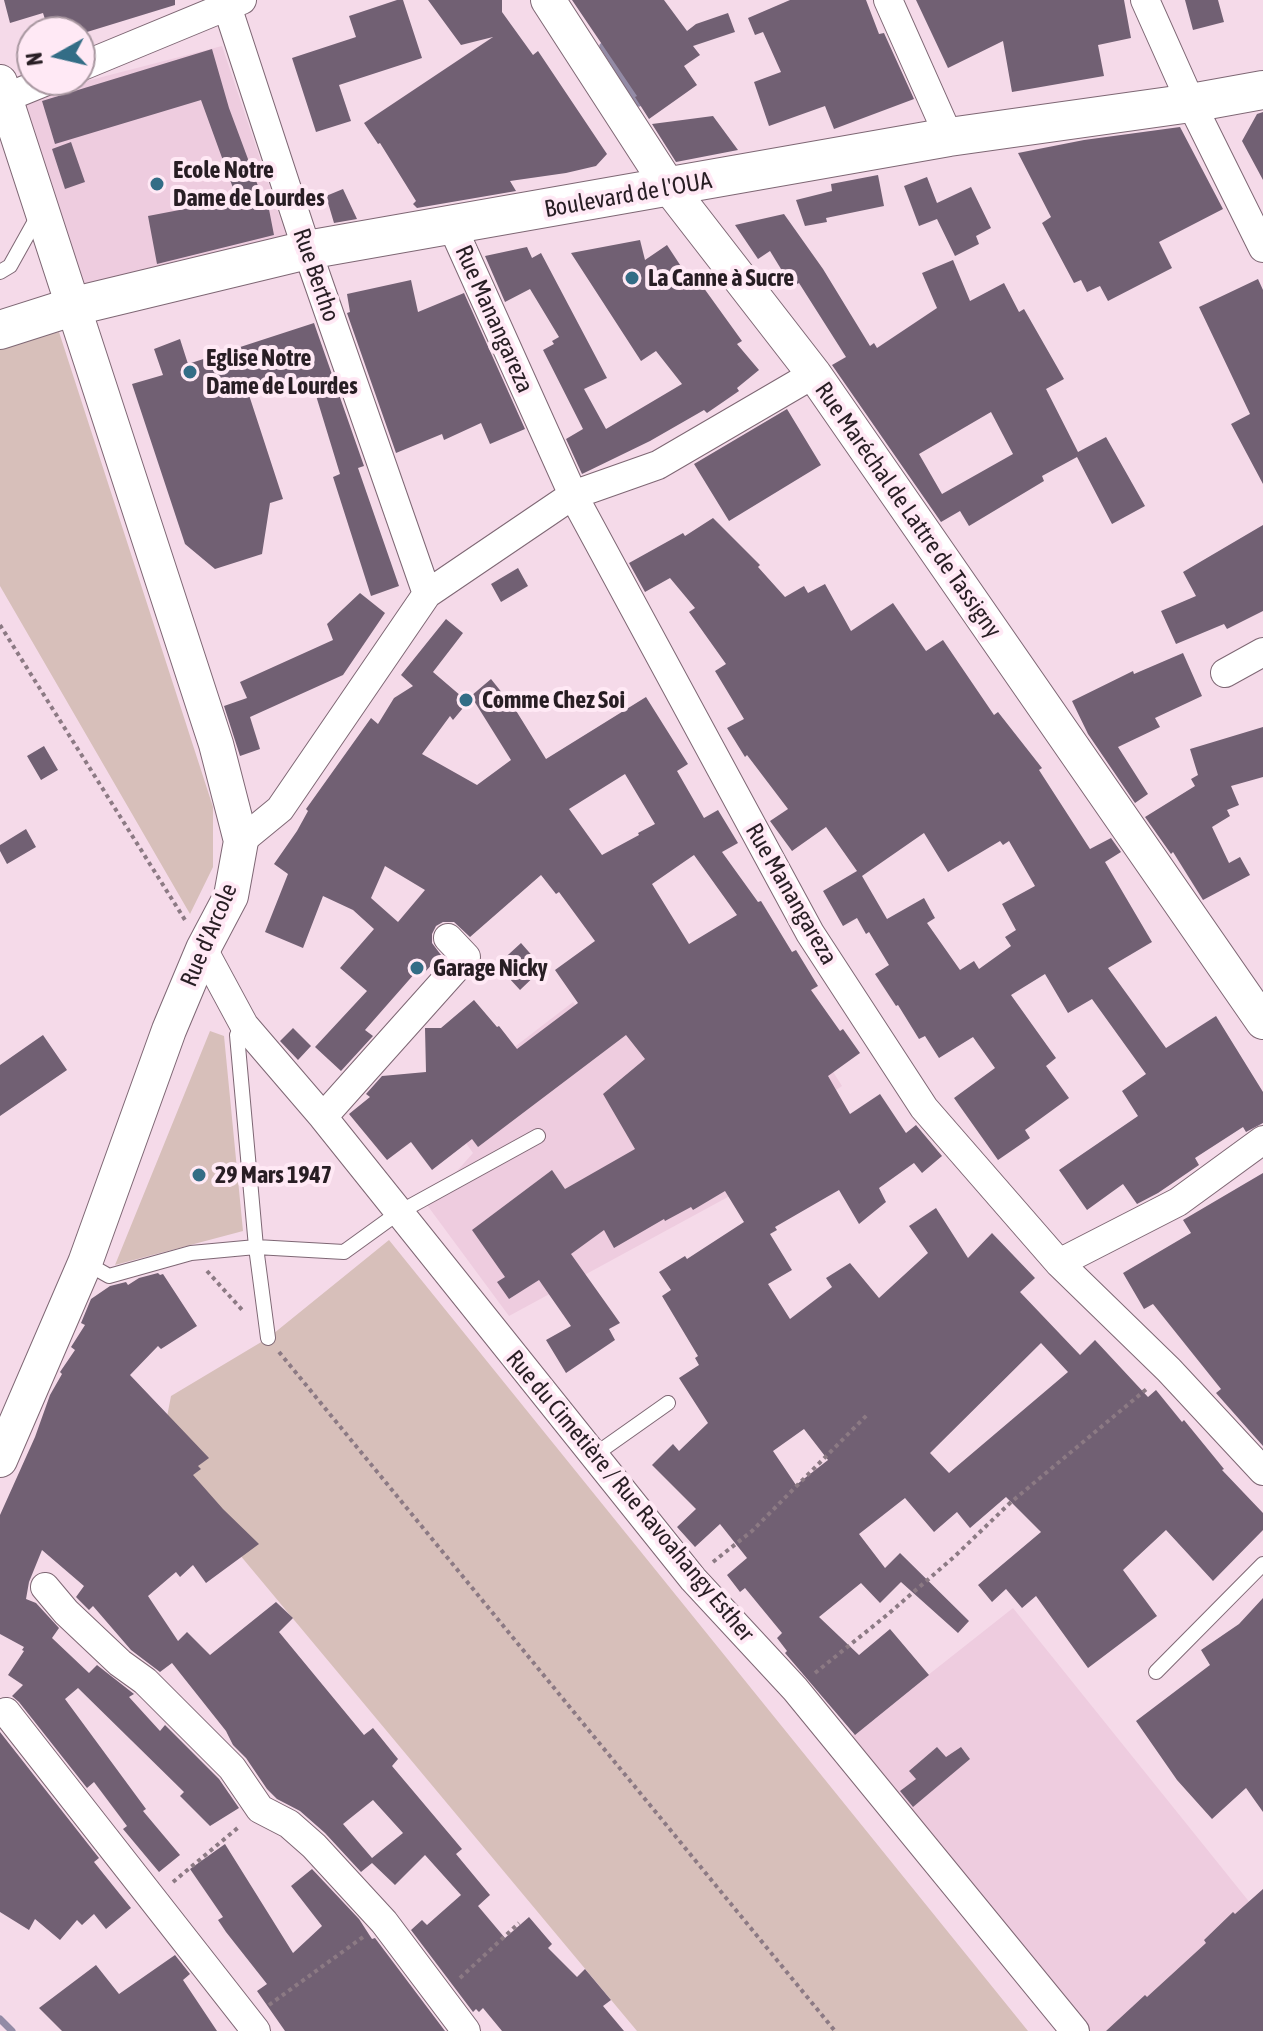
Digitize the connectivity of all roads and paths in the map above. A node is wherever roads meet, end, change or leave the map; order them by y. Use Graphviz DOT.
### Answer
graph roads {
  1 [pos="548,0"];
  2 [pos="888,0"];
  3 [pos="1145,0"];
  4 [pos="232,2"];
  5 [pos="96,60"];
  6 [pos="1263,90"];
  7 [pos="2,93"];
  8 [pos="1191,103"];
  9 [pos="949,137"];
  10 [pos="669,187"];
  11 [pos="41,210"];
  12 [pos="452,226"];
  13 [pos="1263,248"];
  14 [pos="307,250"];
  15 [pos="0,272"];
  16 [pos="75,306"];
  17 [pos="0,330"];
  18 [pos="814,374"];
  19 [pos="573,495"];
  20 [pos="427,594"];
  21 [pos="0,625"];
  22 [pos="1263,652"];
  23 [pos="1225,673"];
  24 [pos="241,841"];
  25 [pos="448,938"];
  26 [pos="203,949"];
  27 [pos="1263,1022"];
  28 [pos="244,1025"];
  29 [pos="323,1117"];
  30 [pos="538,1136"];
  31 [pos="1263,1140"];
  32 [pos="398,1213"];
  33 [pos="256,1247"];
  34 [pos="191,1253"];
  35 [pos="85,1263"];
  36 [pos="1059,1263"];
  37 [pos="268,1338"];
  38 [pos="1169,1370"];
  39 [pos="668,1403"];
  40 [pos="867,1415"];
  41 [pos="593,1456"];
  42 [pos="0,1460"];
  43 [pos="1263,1471"];
  44 [pos="1263,1564"];
  45 [pos="693,1579"];
  46 [pos="45,1587"];
  47 [pos="1156,1672"];
  48 [pos="795,1689"];
  49 [pos="6,1712"];
  50 [pos="260,1809"];
  51 [pos="150,1895"];
  52 [pos="384,1922"];
  53 [pos="519,1923"];
  54 [pos="438,1992"];
  55 [pos="252,2026"];
  56 [pos="466,2031"];
  57 [pos="835,2031"];
  58 [pos="1075,2031"];
  1 -- 10 [label="street, Rue Maréchal de Lattre de Tassigny"];
  2 -- 9 [label="street"];
  3 -- 8 [label="street"];
  4 -- 5 [label="street"];
  4 -- 14 [label="street, Rue Bertho"];
  6 -- 8 [label="main road, Boulevard de l'OUA"];
  7 -- 11 [label="street, Rue d'Arcole"];
  8 -- 9 [label="main road, Boulevard de l'OUA"];
  8 -- 13 [label="street"];
  9 -- 10 [label="main road, Boulevard de l'OUA"];
  10 -- 12 [label="main road, Boulevard de l'OUA"];
  10 -- 18 [label="street, Rue Maréchal de Lattre de Tassigny"];
  11 -- 15 [label="lane"];
  11 -- 16 [label="street, Rue d'Arcole"];
  12 -- 14 [label="main road, Boulevard de l'OUA"];
  12 -- 19 [label="street, Rue Manangareza"];
  14 -- 16 [label="main road, Boulevard de l'OUA"];
  14 -- 20 [label="street, Rue Bertho"];
  16 -- 17 [label="main road, Boulevard de l'OUA"];
  16 -- 24 [label="street, Rue d'Arcole"];
  18 -- 19 [label="street"];
  18 -- 27 [label="street, Rue Maréchal de Lattre de Tassigny"];
  19 -- 20 [label="street"];
  19 -- 36 [label="street, Rue Manangareza"];
  20 -- 24 [label="street"];
  21 -- 26 [label="path"];
  22 -- 23 [label="street"];
  24 -- 26 [label="street, Rue d'Arcole"];
  25 -- 29 [label="street"];
  26 -- 28 [label="street, Rue du Cimetière / Rue Ravoahangy Esther"];
  26 -- 35 [label="street, Rue d'Arcole"];
  28 -- 29 [label="street, Rue du Cimetière / Rue Ravoahangy Esther"];
  28 -- 33 [label="lane"];
  29 -- 32 [label="street, Rue du Cimetière / Rue Ravoahangy Esther"];
  30 -- 32 [label="lane"];
  31 -- 36 [label="street"];
  32 -- 33 [label="lane"];
  32 -- 41 [label="street, Rue du Cimetière / Rue Ravoahangy Esther"];
  33 -- 34 [label="lane"];
  33 -- 37 [label="lane"];
  34 -- 35 [label="lane"];
  34 -- 37 [label="path"];
  35 -- 42 [label="street, Rue d'Arcole"];
  36 -- 38 [label="street, Rue Manangareza"];
  37 -- 57 [label="path"];
  38 -- 43 [label="street, Rue Manangareza"];
  38 -- 48 [label="path"];
  39 -- 41 [label="lane"];
  40 -- 45 [label="path"];
  41 -- 45 [label="street, Rue du Cimetière / Rue Ravoahangy Esther"];
  44 -- 47 [label="lane"];
  45 -- 48 [label="street, Rue du Cimetière / Rue Ravoahangy Esther"];
  46 -- 50 [label="street"];
  48 -- 58 [label="street, Rue du Cimetière / Rue Ravoahangy Esther"];
  49 -- 51 [label="street"];
  50 -- 51 [label="path"];
  50 -- 52 [label="street"];
  51 -- 55 [label="street"];
  52 -- 54 [label="street"];
  52 -- 55 [label="path"];
  53 -- 54 [label="path"];
  54 -- 56 [label="street"];
}
